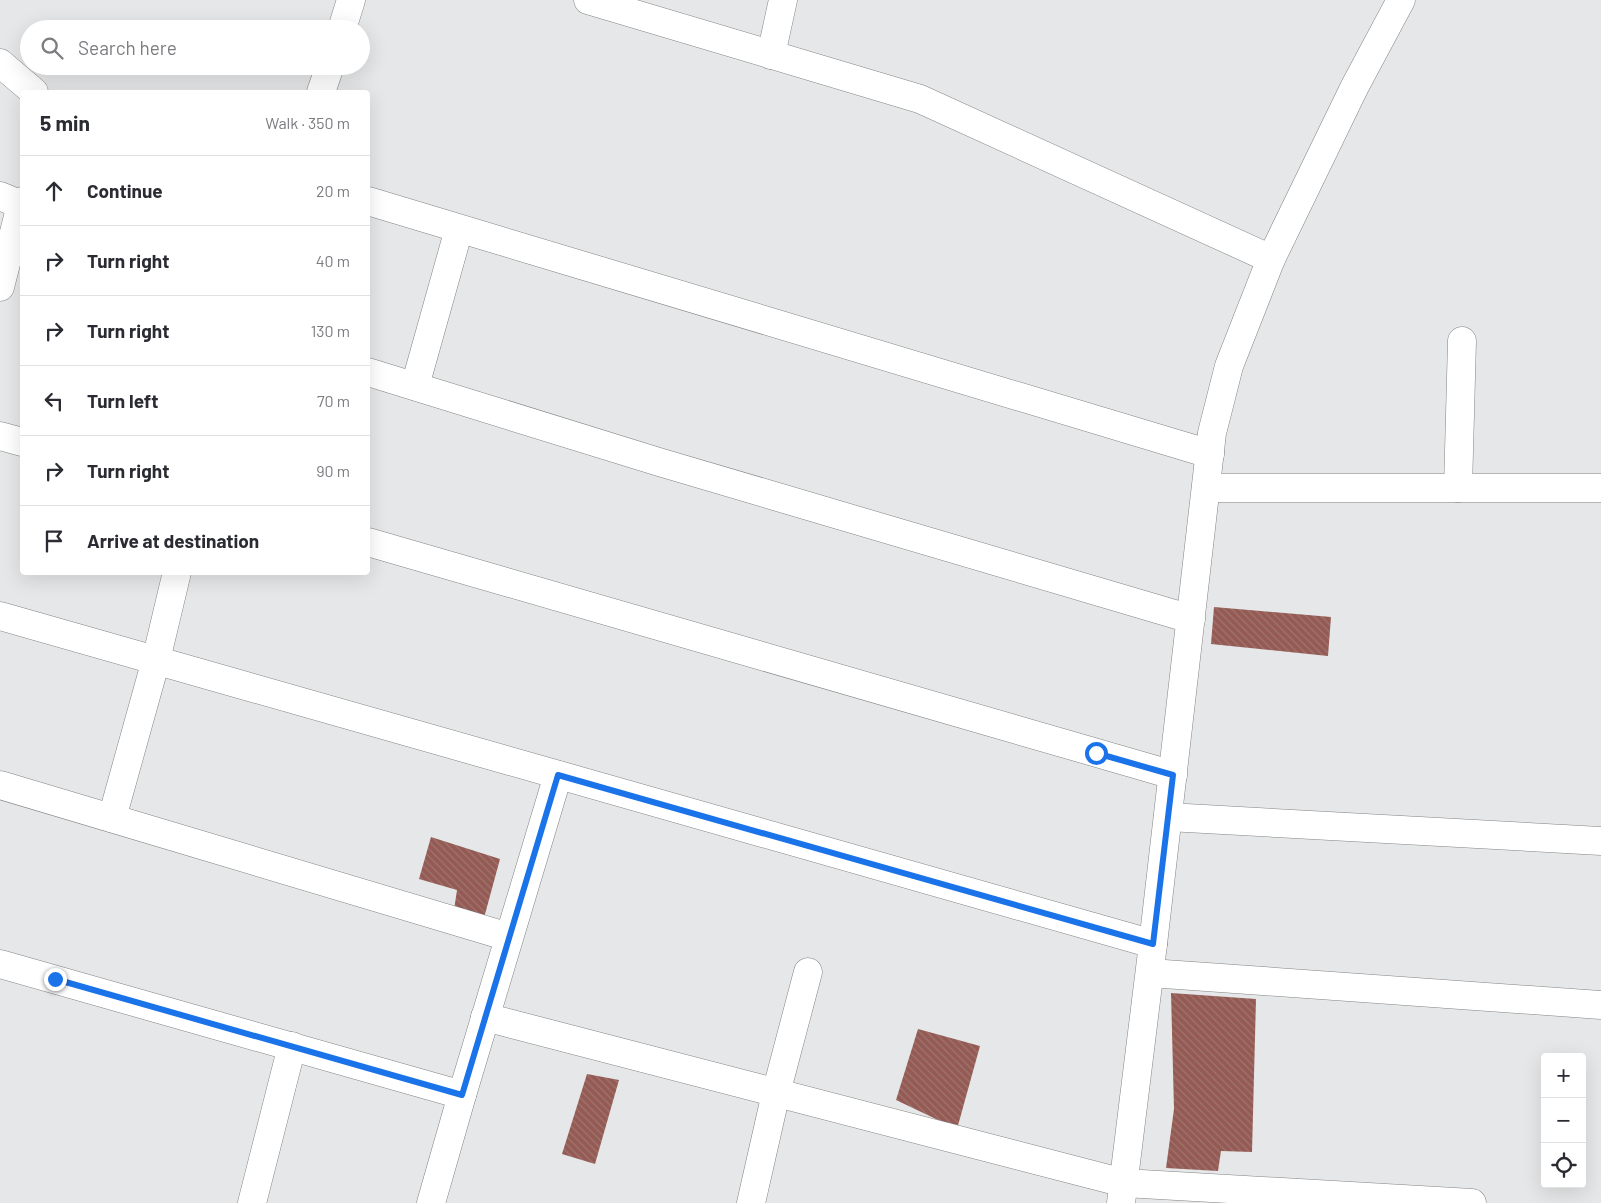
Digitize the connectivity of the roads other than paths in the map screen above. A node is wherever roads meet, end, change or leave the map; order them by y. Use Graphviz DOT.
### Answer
graph roads {
  1 [pos="351,0"];
  2 [pos="783,0"];
  3 [pos="1401,0"];
  4 [pos="604,2"];
  5 [pos="345,20"];
  6 [pos="771,55"];
  7 [pos="0,63"];
  8 [pos="327,75"];
  9 [pos="32,90"];
  10 [pos="322,90"];
  11 [pos="15,201"];
  12 [pos="370,202"];
  13 [pos="459,229"];
  14 [pos="1271,259"];
  15 [pos="9,275"];
  16 [pos="1462,341"];
  17 [pos="370,373"];
  18 [pos="414,386"];
  19 [pos="0,436"];
  20 [pos="20,441"];
  21 [pos="1210,454"];
  22 [pos="1206,488"];
  23 [pos="1458,488"];
  24 [pos="1601,488"];
  25 [pos="370,543"];
  26 [pos="176,575"];
  27 [pos="0,616"];
  28 [pos="1191,619"];
  29 [pos="156,660"];
  30 [pos="558,775"];
  31 [pos="1173,775"];
  32 [pos="0,785"];
  33 [pos="1168,817"];
  34 [pos="112,818"];
  35 [pos="1601,841"];
  36 [pos="509,937"];
  37 [pos="1153,944"];
  38 [pos="0,964"];
  39 [pos="808,972"];
  40 [pos="1150,973"];
  41 [pos="1601,1005"];
  42 [pos="485,1017"];
  43 [pos="292,1046"];
  44 [pos="776,1093"];
  45 [pos="462,1095"];
  46 [pos="1122,1193"];
  47 [pos="252,1203"];
  48 [pos="431,1203"];
  49 [pos="751,1203"];
  50 [pos="1472,1203"];
  1 -- 5 [label="street"];
  2 -- 6 [label="street"];
  3 -- 14 [label="street"];
  4 -- 6 [label="street"];
  6 -- 14 [label="street"];
  7 -- 9 [label="street"];
  8 -- 10 [label="street"];
  11 -- 15 [label="street"];
  12 -- 13 [label="street"];
  13 -- 18 [label="street"];
  13 -- 21 [label="street"];
  14 -- 21 [label="street"];
  16 -- 23 [label="street"];
  17 -- 18 [label="street"];
  18 -- 28 [label="street"];
  19 -- 20 [label="street"];
  21 -- 22 [label="street"];
  22 -- 23 [label="street"];
  22 -- 28 [label="street"];
  23 -- 24 [label="street"];
  25 -- 31 [label="street"];
  26 -- 29 [label="street"];
  27 -- 29 [label="street"];
  28 -- 31 [label="street"];
  29 -- 30 [label="street"];
  29 -- 34 [label="street"];
  30 -- 36 [label="street"];
  30 -- 37 [label="street"];
  31 -- 33 [label="street"];
  32 -- 34 [label="street"];
  33 -- 35 [label="street"];
  33 -- 37 [label="street"];
  34 -- 36 [label="street"];
  36 -- 42 [label="street"];
  37 -- 40 [label="street"];
  38 -- 43 [label="street"];
  39 -- 44 [label="street"];
  40 -- 41 [label="street"];
  40 -- 46 [label="street"];
  42 -- 44 [label="street"];
  42 -- 45 [label="street"];
  43 -- 45 [label="street"];
  43 -- 47 [label="street"];
  44 -- 46 [label="street"];
  44 -- 49 [label="street"];
  45 -- 48 [label="street"];
  46 -- 50 [label="street"];
}
